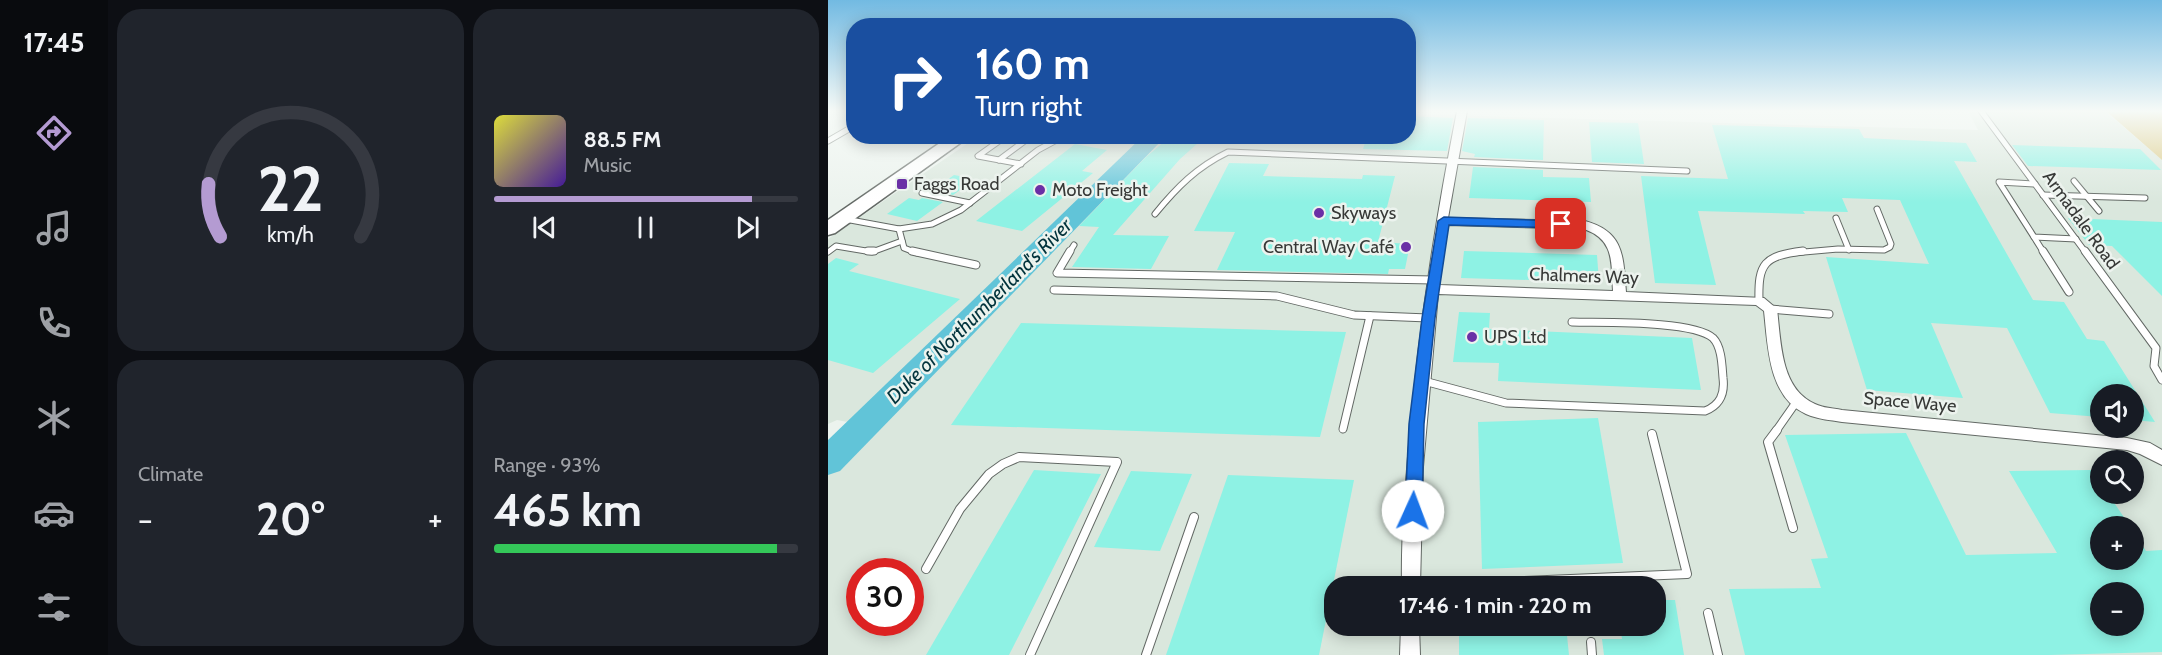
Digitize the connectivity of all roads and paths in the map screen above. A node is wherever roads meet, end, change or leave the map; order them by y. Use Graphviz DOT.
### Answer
graph roads {
  1 [pos="1456,142"];
  2 [pos="2004,142"];
  3 [pos="950,144"];
  4 [pos="995,144"];
  5 [pos="1021,144"];
  6 [pos="1046,144"];
  7 [pos="999,160"];
  8 [pos="1452,161"];
  9 [pos="1021,164"];
  10 [pos="1688,171"];
  11 [pos="2074,181"];
  12 [pos="2035,184"];
  13 [pos="922,193"];
  14 [pos="2043,195"];
  15 [pos="2087,196"];
  16 [pos="2145,198"];
  17 [pos="970,203"];
  18 [pos="1877,209"];
  19 [pos="2099,212"];
  20 [pos="1155,214"];
  21 [pos="1836,218"];
  22 [pos="1444,221"];
  23 [pos="835,224"];
  24 [pos="899,229"];
  25 [pos="2034,237"];
  26 [pos="2076,239"];
  27 [pos="902,242"];
  28 [pos="1074,245"];
  29 [pos="1849,250"];
  30 [pos="828,252"];
  31 [pos="976,265"];
  32 [pos="1434,284"];
  33 [pos="1054,290"];
  34 [pos="2069,292"];
  35 [pos="1620,295"];
  36 [pos="1764,305"];
  37 [pos="1829,314"];
  38 [pos="1371,316"];
  39 [pos="1428,318"];
  40 [pos="1572,322"];
  41 [pos="1421,380"];
  42 [pos="2162,380"];
  43 [pos="1797,401"];
  44 [pos="1343,429"];
  45 [pos="1652,435"];
  46 [pos="2159,456"];
  47 [pos="1194,517"];
  48 [pos="1793,528"];
  49 [pos="926,569"];
  50 [pos="1411,576"];
  51 [pos="1641,576"];
  52 [pos="1708,613"];
  53 [pos="1410,636"];
  54 [pos="1591,642"];
  55 [pos="1030,655"];
  56 [pos="1146,655"];
  57 [pos="1410,655"];
  58 [pos="1592,655"];
  59 [pos="1718,655"];
  1 -- 8 [label="street"];
  2 -- 12 [label="lane, Armadale Road"];
  3 -- 23 [label="main road"];
  4 -- 7 [label="lane"];
  5 -- 7 [label="lane"];
  6 -- 9 [label="lane"];
  7 -- 9 [label="lane"];
  8 -- 10 [label="lane"];
  8 -- 20 [label="lane"];
  8 -- 22 [label="street"];
  9 -- 17 [label="lane"];
  11 -- 15 [label="lane"];
  12 -- 14 [label="lane, Armadale Road"];
  12 -- 25 [label="lane"];
  13 -- 17 [label="lane"];
  14 -- 15 [label="lane"];
  14 -- 26 [label="lane, Armadale Road"];
  15 -- 16 [label="lane"];
  15 -- 19 [label="lane"];
  17 -- 24 [label="lane"];
  18 -- 29 [label="lane"];
  21 -- 29 [label="lane"];
  22 -- 32 [label="street"];
  22 -- 35 [label="street"];
  23 -- 24 [label="lane"];
  24 -- 27 [label="lane"];
  25 -- 26 [label="lane"];
  25 -- 34 [label="lane"];
  26 -- 42 [label="lane, Armadale Road"];
  27 -- 30 [label="lane"];
  27 -- 31 [label="lane"];
  28 -- 32 [label="lane"];
  29 -- 36 [label="lane"];
  32 -- 35 [label="street, Chalmers Way"];
  32 -- 39 [label="street"];
  33 -- 38 [label="lane"];
  35 -- 36 [label="street, Chalmers Way"];
  36 -- 37 [label="lane"];
  36 -- 43 [label="street"];
  38 -- 39 [label="lane"];
  38 -- 44 [label="lane"];
  39 -- 41 [label="street"];
  40 -- 41 [label="lane"];
  41 -- 50 [label="street"];
  43 -- 46 [label="street, Space Waye"];
  43 -- 48 [label="lane"];
  45 -- 51 [label="lane"];
  47 -- 56 [label="lane"];
  49 -- 55 [label="lane"];
  52 -- 59 [label="lane"];
  53 -- 57 [label="street"];
  54 -- 58 [label="lane"];
}
